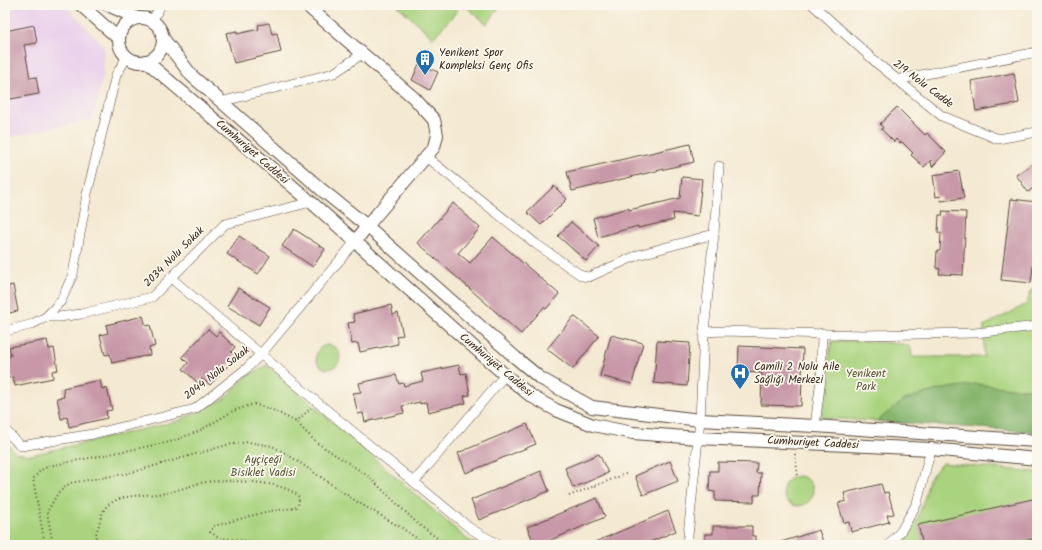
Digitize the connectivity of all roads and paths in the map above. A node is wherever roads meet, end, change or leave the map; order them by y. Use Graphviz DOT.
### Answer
graph roads {
  1 [pos="81,5"];
  2 [pos="108,5"];
  3 [pos="161,5"];
  4 [pos="306,5"];
  5 [pos="813,5"];
  6 [pos="137,18"];
  7 [pos="152,21"];
  8 [pos="162,37"];
  9 [pos="119,39"];
  10 [pos="1037,52"];
  11 [pos="362,54"];
  12 [pos="127,57"];
  13 [pos="146,61"];
  14 [pos="896,80"];
  15 [pos="220,102"];
  16 [pos="1037,132"];
  17 [pos="426,157"];
  18 [pos="719,166"];
  19 [pos="311,202"];
  20 [pos="367,226"];
  21 [pos="714,234"];
  22 [pos="355,242"];
  23 [pos="171,278"];
  24 [pos="46,317"];
  25 [pos="1037,326"];
  26 [pos="5,331"];
  27 [pos="704,332"];
  28 [pos="822,333"];
  29 [pos="261,354"];
  30 [pos="505,375"];
  31 [pos="317,402"];
  32 [pos="700,420"];
  33 [pos="296,422"];
  34 [pos="815,426"];
  35 [pos="5,430"];
  36 [pos="698,438"];
  37 [pos="1037,441"];
  38 [pos="794,442"];
  39 [pos="931,449"];
  40 [pos="1037,459"];
  41 [pos="628,473"];
  42 [pos="798,476"];
  43 [pos="414,482"];
  44 [pos="570,496"];
  45 [pos="44,545"];
  46 [pos="53,545"];
  47 [pos="99,545"];
  48 [pos="286,545"];
  49 [pos="426,545"];
  50 [pos="447,545"];
  51 [pos="499,545"];
  52 [pos="687,545"];
  53 [pos="889,545"];
  1 -- 9 [label="street"];
  2 -- 6 [label="street"];
  3 -- 7 [label="street"];
  4 -- 11 [label="street"];
  5 -- 14 [label="street, 219 Nolu Cadde"];
  6 -- 7 [label="street"];
  6 -- 9 [label="street"];
  7 -- 8 [label="street"];
  8 -- 13 [label="street"];
  8 -- 15 [label="street, Cumhuriyet Caddesi"];
  9 -- 12 [label="street"];
  10 -- 14 [label="street"];
  11 -- 15 [label="street"];
  11 -- 17 [label="street"];
  12 -- 13 [label="street"];
  12 -- 24 [label="street"];
  13 -- 19 [label="street, Cumhuriyet Caddesi"];
  14 -- 16 [label="street, 219 Nolu Cadde"];
  15 -- 20 [label="street, Cumhuriyet Caddesi"];
  17 -- 20 [label="street"];
  17 -- 21 [label="street"];
  18 -- 21 [label="street"];
  19 -- 22 [label="street, Cumhuriyet Caddesi"];
  19 -- 23 [label="street, 2034 Nolu Sokak"];
  20 -- 22 [label="street"];
  20 -- 32 [label="street, Cumhuriyet Caddesi"];
  21 -- 27 [label="street"];
  22 -- 29 [label="street, 2044 Nolu Sokak"];
  22 -- 30 [label="street, Cumhuriyet Caddesi"];
  23 -- 24 [label="street, 2034 Nolu Sokak"];
  23 -- 29 [label="street"];
  24 -- 26 [label="street, 2034 Nolu Sokak"];
  25 -- 28 [label="street"];
  27 -- 28 [label="street"];
  27 -- 32 [label="street"];
  28 -- 34 [label="street"];
  29 -- 31 [label="street"];
  29 -- 35 [label="street, 2044 Nolu Sokak"];
  30 -- 36 [label="street, Cumhuriyet Caddesi"];
  30 -- 43 [label="street"];
  31 -- 33 [label="path"];
  31 -- 43 [label="street"];
  32 -- 34 [label="street, Cumhuriyet Caddesi"];
  32 -- 36 [label="street"];
  33 -- 45 [label="path"];
  33 -- 50 [label="path"];
  34 -- 37 [label="street, Cumhuriyet Caddesi"];
  36 -- 38 [label="street, Cumhuriyet Caddesi"];
  36 -- 52 [label="street"];
  38 -- 39 [label="street, Cumhuriyet Caddesi"];
  38 -- 42 [label="path"];
  39 -- 40 [label="street, Cumhuriyet Caddesi"];
  39 -- 53 [label="street"];
  41 -- 44 [label="path"];
  43 -- 51 [label="street"];
  46 -- 49 [label="path"];
  47 -- 48 [label="path"];
}
